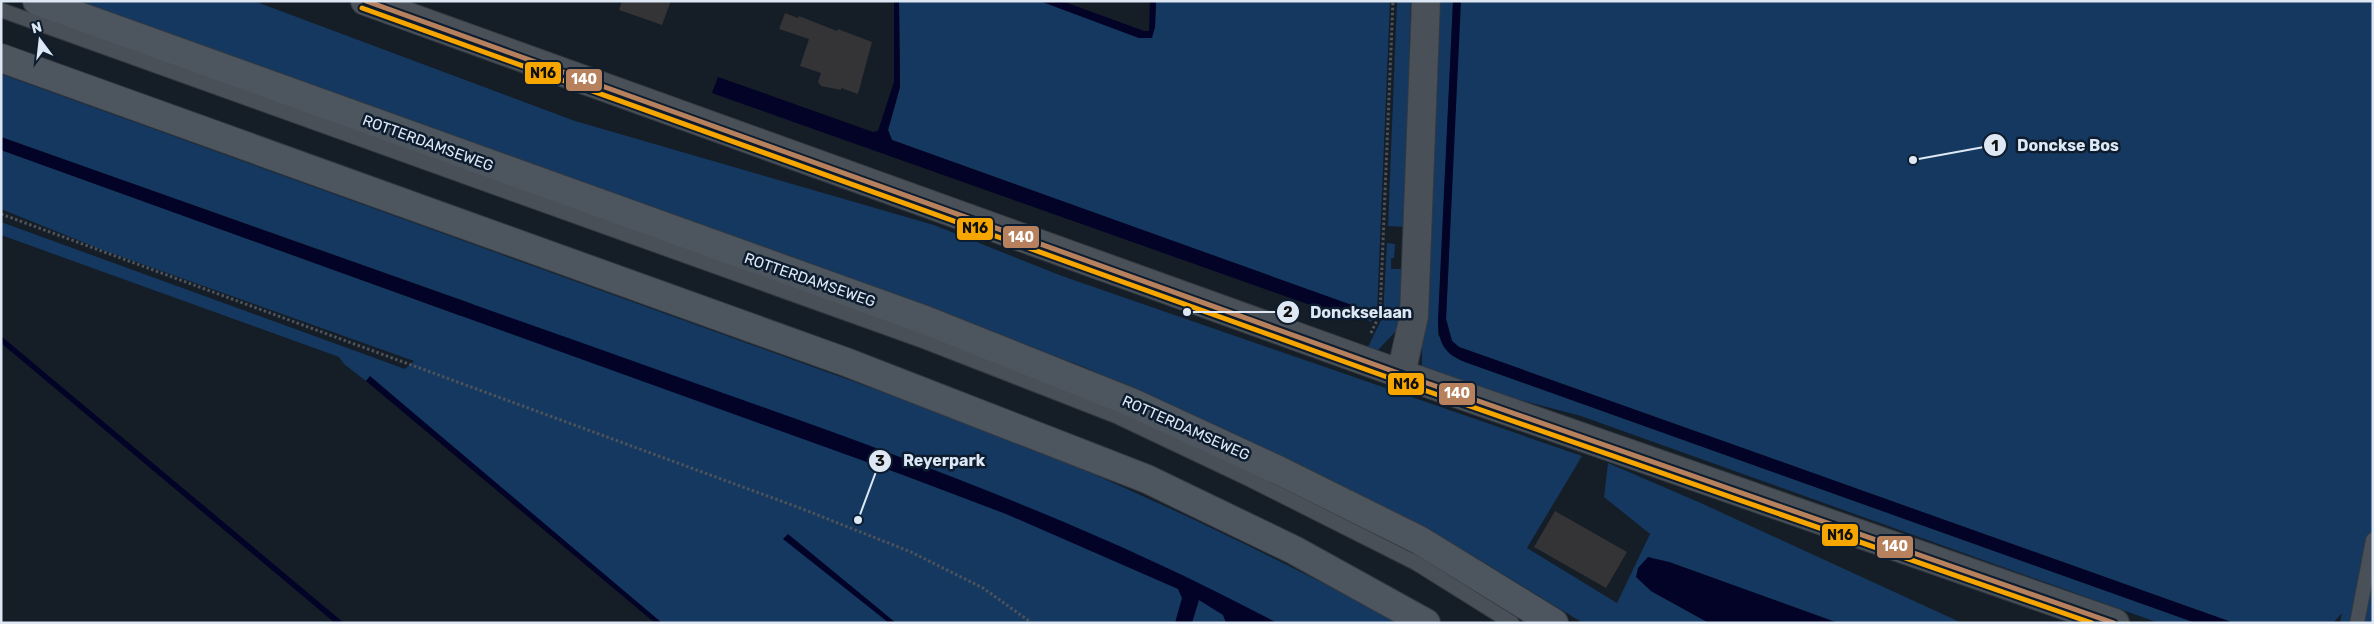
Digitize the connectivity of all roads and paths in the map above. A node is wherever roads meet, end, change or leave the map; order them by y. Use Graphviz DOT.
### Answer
graph roads {
  1 [pos="37,1"];
  2 [pos="365,1"];
  3 [pos="1393,1"];
  4 [pos="1426,1"];
  5 [pos="1,10"];
  6 [pos="418,10"];
  7 [pos="1,58"];
  8 [pos="1,214"];
  9 [pos="1359,358"];
  10 [pos="1401,374"];
  11 [pos="2373,540"];
  12 [pos="1032,623"];
  13 [pos="1426,623"];
  14 [pos="1512,623"];
  15 [pos="1554,623"];
  16 [pos="2114,623"];
  17 [pos="2357,623"];
  1 -- 15 [label="main road, ROTTERDAMSEWEG"];
  2 -- 6 [label="street"];
  3 -- 9 [label="path"];
  4 -- 10 [label="street"];
  5 -- 14 [label="lane, ROTTERDAMSEWEG"];
  6 -- 9 [label="street"];
  7 -- 13 [label="main road"];
  8 -- 12 [label="path"];
  9 -- 10 [label="street"];
  10 -- 16 [label="street"];
  11 -- 17 [label="lane"];
}
